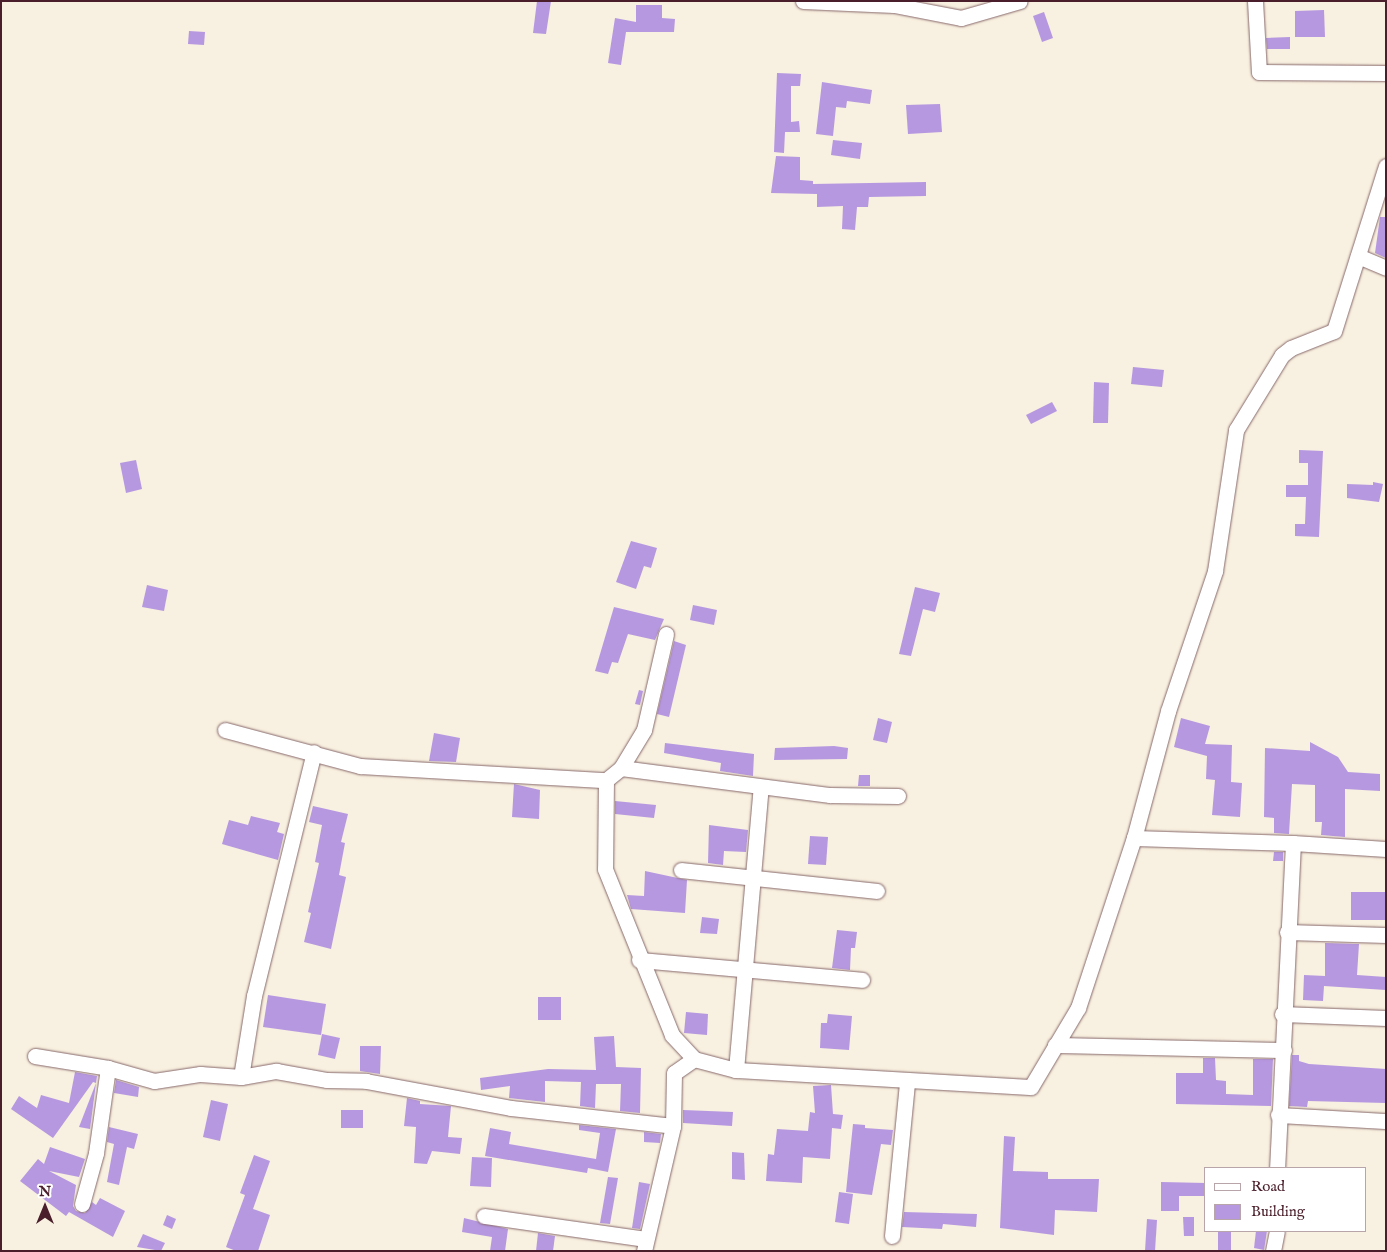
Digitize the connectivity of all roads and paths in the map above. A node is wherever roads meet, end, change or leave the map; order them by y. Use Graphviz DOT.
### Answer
graph roads {
  1 [pos="803,1"];
  2 [pos="1020,1"];
  3 [pos="1255,1"];
  4 [pos="1386,73"];
  5 [pos="1386,166"];
  6 [pos="1358,256"];
  7 [pos="1386,268"];
  8 [pos="666,634"];
  9 [pos="225,730"];
  10 [pos="314,752"];
  11 [pos="621,768"];
  12 [pos="606,780"];
  13 [pos="761,787"];
  14 [pos="898,796"];
  15 [pos="1134,838"];
  16 [pos="1293,843"];
  17 [pos="1386,849"];
  18 [pos="681,870"];
  19 [pos="752,879"];
  20 [pos="877,891"];
  21 [pos="1287,932"];
  22 [pos="1386,935"];
  23 [pos="639,960"];
  24 [pos="745,970"];
  25 [pos="862,980"];
  26 [pos="1282,1014"];
  27 [pos="1386,1018"];
  28 [pos="1055,1045"];
  29 [pos="1284,1050"];
  30 [pos="35,1056"];
  31 [pos="694,1059"];
  32 [pos="108,1068"];
  33 [pos="736,1070"];
  34 [pos="241,1077"];
  35 [pos="907,1082"];
  36 [pos="1278,1116"];
  37 [pos="1386,1121"];
  38 [pos="673,1126"];
  39 [pos="1277,1167"];
  40 [pos="82,1204"];
  41 [pos="484,1216"];
  42 [pos="1277,1232"];
  43 [pos="892,1236"];
  44 [pos="644,1245"];
  45 [pos="1273,1251"];
  1 -- 2 [label="street"];
  3 -- 4 [label="street"];
  5 -- 6 [label="street"];
  6 -- 7 [label="street"];
  6 -- 15 [label="street"];
  8 -- 11 [label="street"];
  9 -- 10 [label="street"];
  10 -- 12 [label="street"];
  10 -- 34 [label="street"];
  11 -- 12 [label="street"];
  11 -- 13 [label="street"];
  12 -- 23 [label="street"];
  13 -- 14 [label="street"];
  13 -- 19 [label="street"];
  15 -- 16 [label="street"];
  15 -- 28 [label="street"];
  16 -- 17 [label="street"];
  16 -- 21 [label="street"];
  18 -- 19 [label="street"];
  19 -- 20 [label="street"];
  19 -- 24 [label="street"];
  21 -- 22 [label="street"];
  21 -- 26 [label="street"];
  23 -- 24 [label="street"];
  23 -- 31 [label="street"];
  24 -- 25 [label="street"];
  24 -- 33 [label="street"];
  26 -- 27 [label="street"];
  26 -- 29 [label="street"];
  28 -- 29 [label="street"];
  28 -- 35 [label="street"];
  29 -- 36 [label="street"];
  30 -- 32 [label="street"];
  31 -- 33 [label="street"];
  31 -- 38 [label="street"];
  32 -- 34 [label="street"];
  32 -- 40 [label="street"];
  33 -- 35 [label="street"];
  34 -- 38 [label="street"];
  35 -- 43 [label="street"];
  36 -- 37 [label="street"];
  36 -- 39 [label="street"];
  38 -- 44 [label="street"];
  41 -- 44 [label="street"];
  42 -- 45 [label="street"];
}
